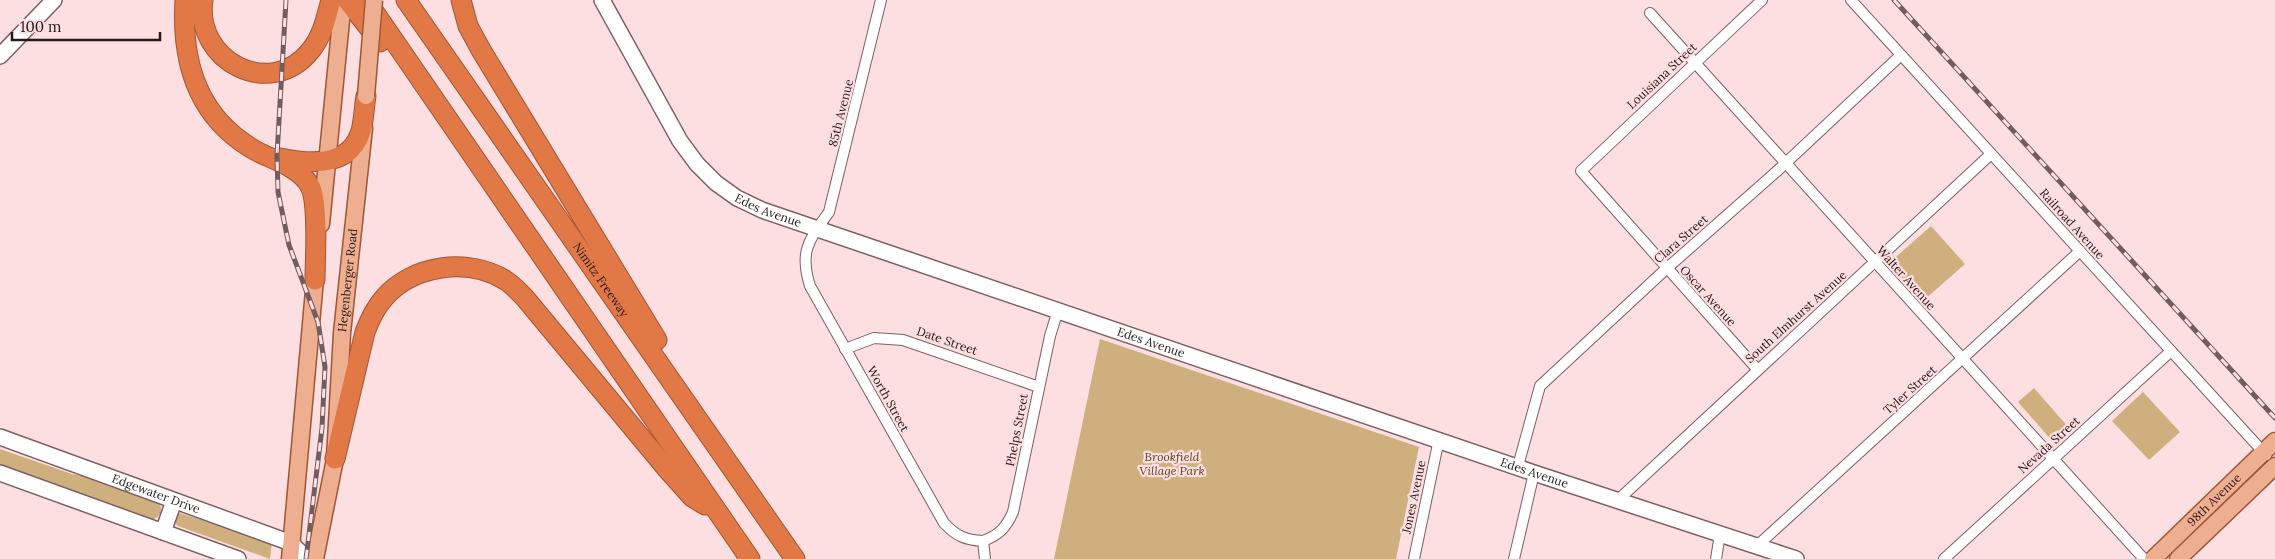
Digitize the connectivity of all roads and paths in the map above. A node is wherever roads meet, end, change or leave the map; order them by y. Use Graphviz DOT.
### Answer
graph roads {
  1 [pos="54,0"];
  2 [pos="185,0"];
  3 [pos="203,0"];
  4 [pos="331,0"];
  5 [pos="345,0"];
  6 [pos="366,0"];
  7 [pos="374,0"];
  8 [pos="406,0"];
  9 [pos="461,0"];
  10 [pos="602,0"];
  11 [pos="881,0"];
  12 [pos="1762,0"];
  13 [pos="1850,0"];
  14 [pos="1650,13"];
  15 [pos="1901,55"];
  16 [pos="0,56"];
  17 [pos="1695,63"];
  18 [pos="366,96"];
  19 [pos="431,96"];
  20 [pos="257,151"];
  21 [pos="1991,154"];
  22 [pos="329,161"];
  23 [pos="1786,163"];
  24 [pos="1581,171"];
  25 [pos="818,228"];
  26 [pos="2080,251"];
  27 [pos="1875,263"];
  28 [pos="1666,269"];
  29 [pos="315,280"];
  30 [pos="1058,310"];
  31 [pos="845,349"];
  32 [pos="2171,351"];
  33 [pos="1962,359"];
  34 [pos="1757,369"];
  35 [pos="1039,386"];
  36 [pos="0,437"];
  37 [pos="1438,440"];
  38 [pos="2269,447"];
  39 [pos="2052,458"];
  40 [pos="335,459"];
  41 [pos="2275,465"];
  42 [pos="1518,466"];
  43 [pos="0,473"];
  44 [pos="1534,473"];
  45 [pos="1618,500"];
  46 [pos="174,501"];
  47 [pos="718,514"];
  48 [pos="163,532"];
  49 [pos="1720,534"];
  50 [pos="779,536"];
  51 [pos="983,541"];
  52 [pos="1757,546"];
  53 [pos="290,551"];
  54 [pos="238,559"];
  55 [pos="307,559"];
  56 [pos="315,559"];
  57 [pos="750,559"];
  58 [pos="795,559"];
  59 [pos="985,559"];
  60 [pos="1414,559"];
  61 [pos="1514,559"];
  62 [pos="1716,559"];
  63 [pos="1796,559"];
  64 [pos="1944,559"];
  65 [pos="2144,559"];
  66 [pos="2153,559"];
  67 [pos="2178,559"];
  1 -- 16 [label="street"];
  2 -- 20 [label="highway"];
  3 -- 4 [label="highway"];
  5 -- 19 [label="highway"];
  5 -- 22 [label="main road"];
  6 -- 19 [label="highway"];
  7 -- 18 [label="main road, Hegenberger Road, bridge"];
  8 -- 50 [label="highway, Nimitz Freeway"];
  9 -- 50 [label="highway"];
  10 -- 25 [label="street, Edes Avenue"];
  11 -- 25 [label="street, 85th Avenue"];
  12 -- 17 [label="street, Louisiana Street"];
  13 -- 15 [label="street, Railroad Avenue"];
  14 -- 17 [label="street, Walter Avenue"];
  15 -- 21 [label="street, Railroad Avenue"];
  15 -- 23 [label="street, Clara Street"];
  17 -- 23 [label="street, Walter Avenue"];
  17 -- 24 [label="street, Louisiana Street"];
  18 -- 22 [label="highway"];
  18 -- 40 [label="main road, Hegenberger Road"];
  19 -- 47 [label="highway"];
  20 -- 22 [label="highway"];
  20 -- 29 [label="highway"];
  21 -- 26 [label="street, Railroad Avenue"];
  21 -- 27 [label="street, South Elmhurst Avenue"];
  22 -- 29 [label="main road"];
  23 -- 27 [label="street, Walter Avenue"];
  23 -- 28 [label="street, Clara Street"];
  24 -- 28 [label="street, Oscar Avenue"];
  25 -- 30 [label="street, Edes Avenue"];
  25 -- 31 [label="street, Worth Street"];
  26 -- 32 [label="street, Railroad Avenue"];
  26 -- 33 [label="street, Tyler Street"];
  27 -- 33 [label="street, Walter Avenue"];
  27 -- 34 [label="street, South Elmhurst Avenue"];
  28 -- 34 [label="street, Oscar Avenue"];
  28 -- 42 [label="street, Clara Street"];
  29 -- 53 [label="main road"];
  30 -- 35 [label="street, Phelps Street"];
  30 -- 37 [label="street, Edes Avenue"];
  31 -- 35 [label="street, Date Street"];
  31 -- 51 [label="street, Worth Street"];
  32 -- 38 [label="street, Railroad Avenue"];
  32 -- 39 [label="street, Nevada Street"];
  33 -- 39 [label="street, Walter Avenue"];
  33 -- 52 [label="street, Tyler Street"];
  34 -- 45 [label="street, South Elmhurst Avenue"];
  35 -- 51 [label="street, Phelps Street"];
  36 -- 46 [label="street, Edgewater Drive"];
  37 -- 42 [label="street, Edes Avenue"];
  37 -- 60 [label="street, Jones Avenue"];
  38 -- 41 [label="street, Railroad Avenue"];
  38 -- 66 [label="main road, 98th Avenue"];
  39 -- 64 [label="street, Nevada Street"];
  39 -- 65 [label="street, Walter Avenue"];
  40 -- 47 [label="highway"];
  40 -- 56 [label="main road, Hegenberger Road"];
  41 -- 67 [label="main road, 98th Avenue"];
  42 -- 44 [label="street, Edes Avenue"];
  43 -- 48 [label="street"];
  44 -- 45 [label="street, Edes Avenue"];
  44 -- 61 [label="street"];
  45 -- 49 [label="street, Edes Avenue"];
  46 -- 48 [label="street"];
  46 -- 53 [label="street, Edgewater Drive"];
  47 -- 57 [label="highway"];
  48 -- 54 [label="street"];
  49 -- 52 [label="street, Edes Avenue"];
  49 -- 62 [label="street"];
  50 -- 58 [label="highway, Nimitz Freeway"];
  51 -- 59 [label="street"];
  52 -- 63 [label="street, Edes Avenue"];
  53 -- 55 [label="street, Edgewater Drive"];
}
